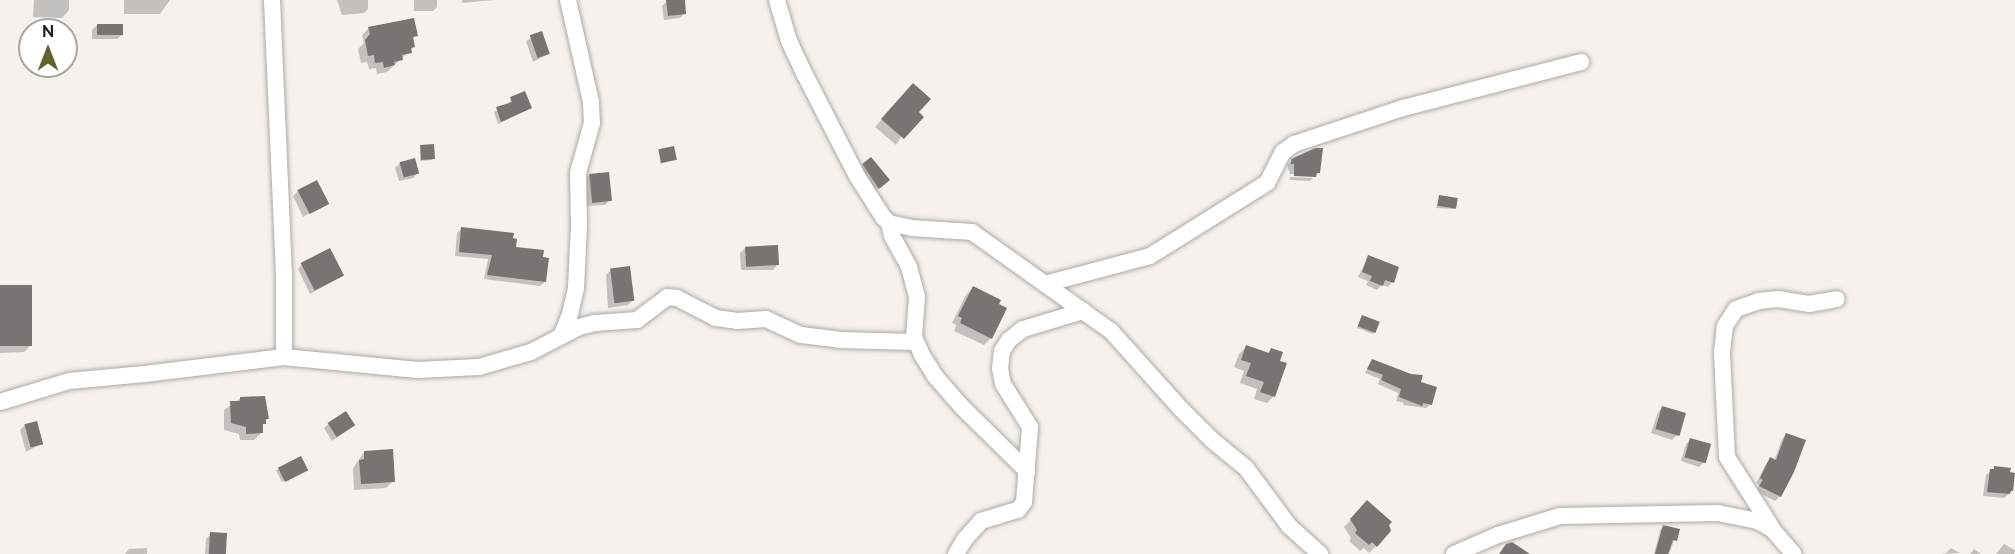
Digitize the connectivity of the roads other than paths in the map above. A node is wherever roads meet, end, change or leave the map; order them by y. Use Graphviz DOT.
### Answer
graph roads {
  1 [pos="272,0"];
  2 [pos="568,0"];
  3 [pos="777,0"];
  4 [pos="1581,62"];
  5 [pos="889,223"];
  6 [pos="1045,284"];
  7 [pos="1837,299"];
  8 [pos="1083,310"];
  9 [pos="562,334"];
  10 [pos="915,342"];
  11 [pos="284,357"];
  12 [pos="0,402"];
  13 [pos="1027,471"];
  14 [pos="1772,529"];
  15 [pos="956,554"];
  16 [pos="1320,554"];
  17 [pos="1454,554"];
  18 [pos="1794,554"];
  1 -- 11 [label="street"];
  2 -- 9 [label="street"];
  3 -- 5 [label="street"];
  4 -- 6 [label="street"];
  5 -- 6 [label="street"];
  5 -- 10 [label="street"];
  6 -- 8 [label="street"];
  7 -- 14 [label="street"];
  8 -- 13 [label="street"];
  8 -- 16 [label="street"];
  9 -- 10 [label="street"];
  9 -- 11 [label="street"];
  10 -- 13 [label="street"];
  11 -- 12 [label="street"];
  13 -- 15 [label="street"];
  14 -- 17 [label="street"];
  14 -- 18 [label="street"];
}
